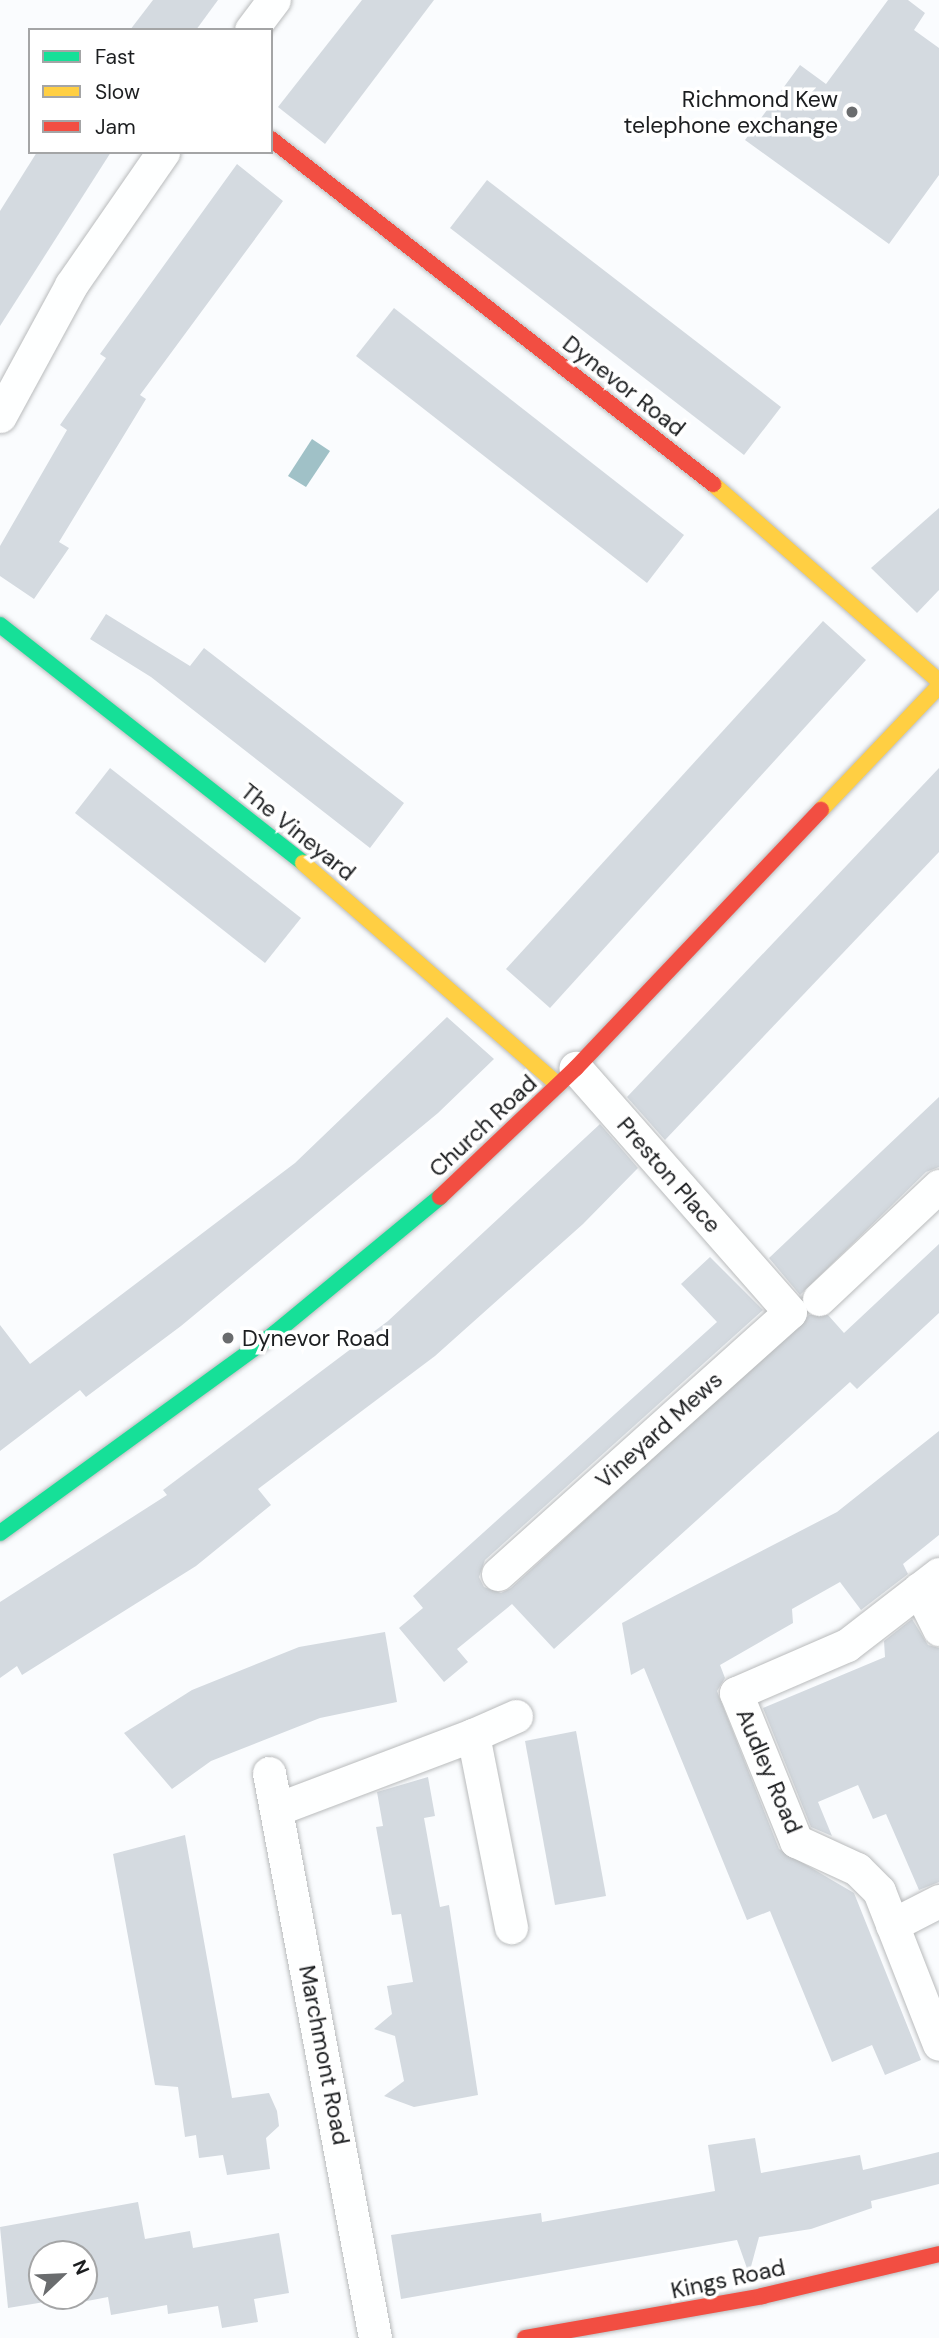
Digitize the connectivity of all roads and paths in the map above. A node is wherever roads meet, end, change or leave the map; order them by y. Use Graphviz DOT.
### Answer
graph roads {
  1 [pos="274,0"];
  2 [pos="253,28"];
  3 [pos="273,141"];
  4 [pos="162,154"];
  5 [pos="0,416"];
  6 [pos="0,625"];
  7 [pos="939,683"];
  8 [pos="567,1077"];
  9 [pos="939,1186"];
  10 [pos="762,1282"];
  11 [pos="820,1299"];
  12 [pos="0,1533"];
  13 [pos="498,1574"];
  14 [pos="929,1581"];
  15 [pos="939,1629"];
  16 [pos="516,1716"];
  17 [pos="473,1735"];
  18 [pos="270,1773"];
  19 [pos="276,1810"];
  20 [pos="939,1901"];
  21 [pos="892,1925"];
  22 [pos="511,1927"];
  23 [pos="939,2044"];
  24 [pos="939,2254"];
  25 [pos="376,2338"];
  26 [pos="525,2338"];
  1 -- 2 [label="street"];
  3 -- 7 [label="street, Dynevor Road"];
  4 -- 5 [label="street"];
  6 -- 8 [label="street, The Vineyard"];
  7 -- 8 [label="street, Church Road"];
  8 -- 10 [label="street, Preston Place"];
  8 -- 12 [label="street, Church Road"];
  9 -- 11 [label="street"];
  10 -- 13 [label="street, Vineyard Mews"];
  14 -- 15 [label="street"];
  14 -- 21 [label="street, Audley Road"];
  16 -- 17 [label="street"];
  17 -- 19 [label="street"];
  17 -- 22 [label="street"];
  18 -- 19 [label="street, Marchmont Road"];
  19 -- 25 [label="street, Marchmont Road"];
  20 -- 21 [label="street"];
  21 -- 23 [label="street, Audley Road"];
  24 -- 26 [label="street, Kings Road"];
}
